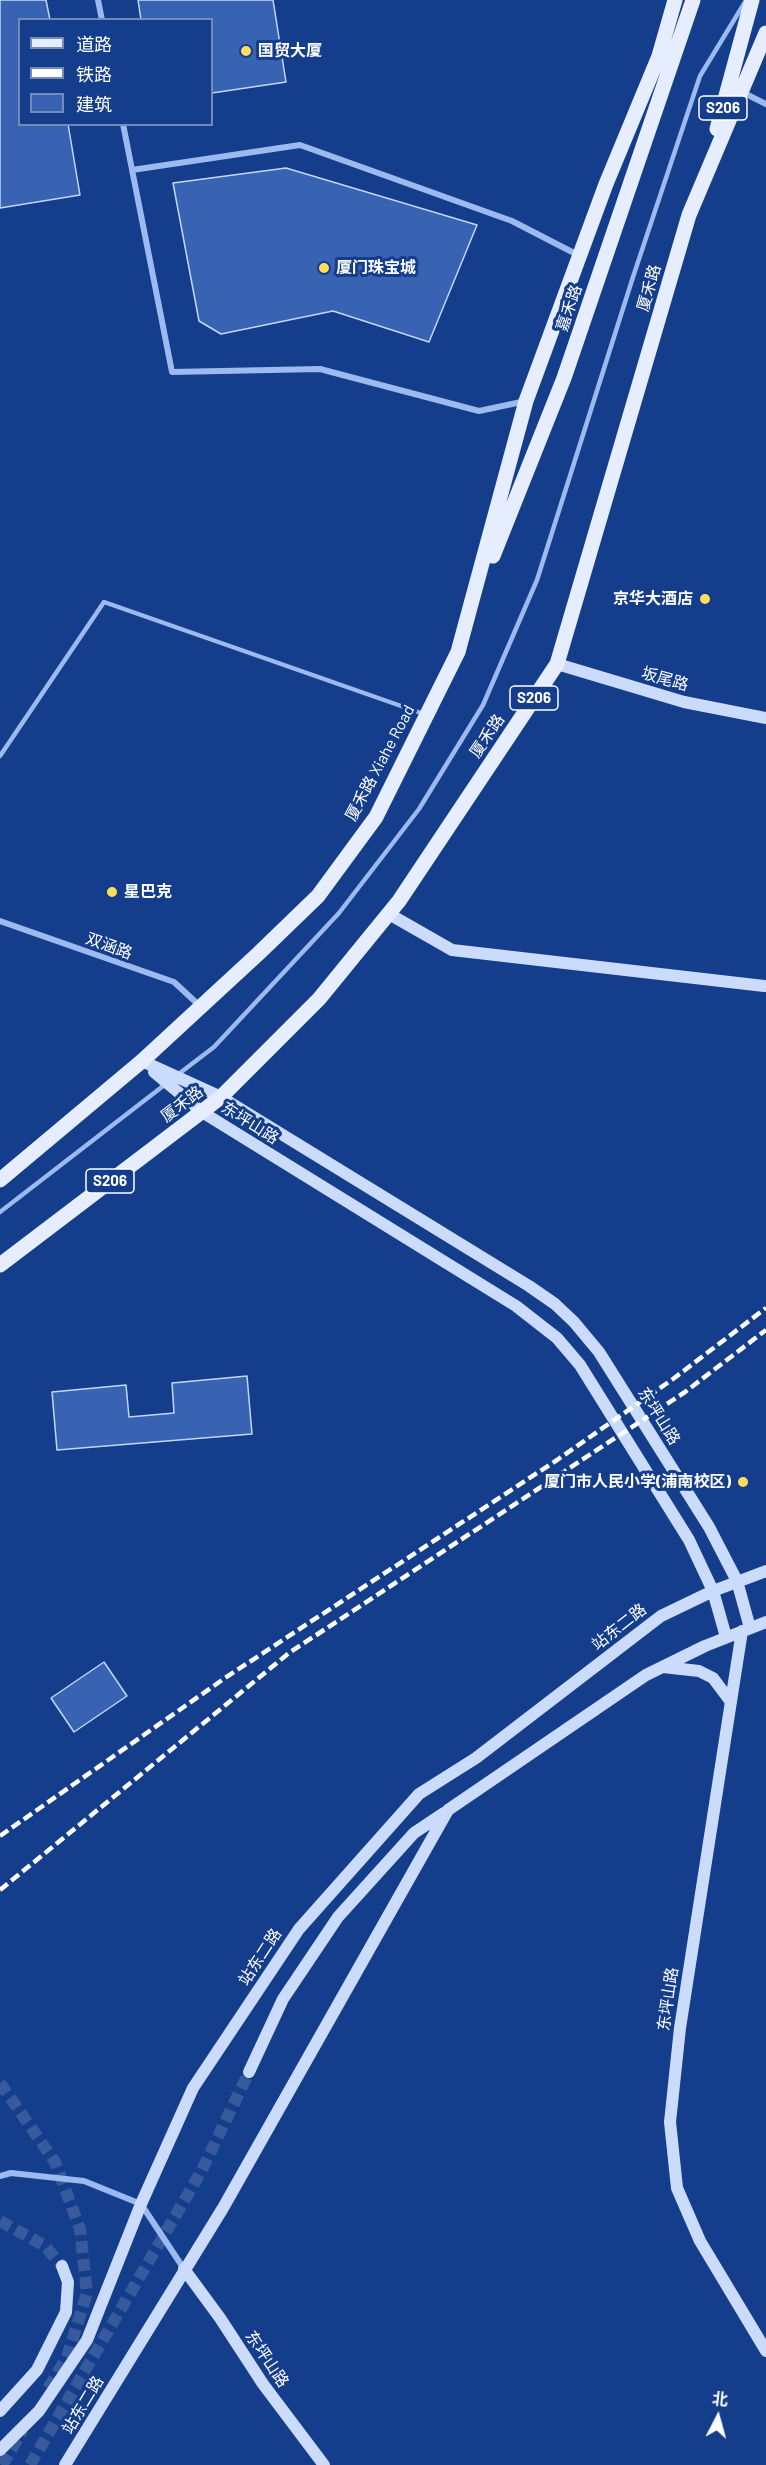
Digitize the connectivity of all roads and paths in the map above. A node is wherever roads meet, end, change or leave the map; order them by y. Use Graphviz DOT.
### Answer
graph roads {
  1 [pos="98,0"];
  2 [pos="667,0"];
  3 [pos="675,0"];
  4 [pos="693,0"];
  5 [pos="747,0"];
  6 [pos="752,0"];
  7 [pos="102,18"];
  8 [pos="766,33"];
  9 [pos="766,46"];
  10 [pos="659,56"];
  11 [pos="745,85"];
  12 [pos="766,105"];
  13 [pos="123,126"];
  14 [pos="132,170"];
  15 [pos="689,215"];
  16 [pos="581,256"];
  17 [pos="526,401"];
  18 [pos="466,623"];
  19 [pos="556,664"];
  20 [pos="427,715"];
  21 [pos="766,718"];
  22 [pos="0,756"];
  23 [pos="389,914"];
  24 [pos="0,921"];
  25 [pos="764,986"];
  26 [pos="201,1007"];
  27 [pos="142,1061"];
  28 [pos="221,1098"];
  29 [pos="202,1112"];
  30 [pos="0,1180"];
  31 [pos="0,1212"];
  32 [pos="0,1265"];
  33 [pos="766,1571"];
  34 [pos="737,1581"];
  35 [pos="713,1591"];
  36 [pos="766,1622"];
  37 [pos="746,1630"];
  38 [pos="726,1637"];
  39 [pos="662,1667"];
  40 [pos="731,1702"];
  41 [pos="448,1810"];
  42 [pos="249,2072"];
  43 [pos="0,2176"];
  44 [pos="141,2204"];
  45 [pos="62,2266"];
  46 [pos="184,2269"];
  47 [pos="766,2351"];
  48 [pos="0,2411"];
  49 [pos="0,2450"];
  50 [pos="65,2465"];
  51 [pos="324,2465"];
  1 -- 7 [label="street"];
  2 -- 10 [label="main road"];
  3 -- 10 [label="main road"];
  4 -- 18 [label="main road, 嘉禾路"];
  5 -- 31 [label="lane"];
  6 -- 15 [label="main road, S206"];
  8 -- 11 [label="main road, 厦禾路 / S206"];
  9 -- 11 [label="main road"];
  10 -- 16 [label="main road"];
  11 -- 12 [label="street"];
  11 -- 15 [label="main road, 厦禾路 / S206"];
  13 -- 14 [label="street"];
  14 -- 16 [label="street"];
  14 -- 17 [label="street"];
  15 -- 19 [label="main road, 厦禾路 / S206"];
  16 -- 17 [label="main road"];
  17 -- 18 [label="main road"];
  18 -- 20 [label="main road, 厦禾路 Xiahe Road"];
  19 -- 21 [label="main road, 坂尾路"];
  19 -- 23 [label="main road, 厦禾路 / S206"];
  20 -- 22 [label="lane"];
  20 -- 26 [label="main road, 厦禾路 Xiahe Road"];
  23 -- 25 [label="main road"];
  23 -- 28 [label="main road, 厦禾路 / S206"];
  24 -- 26 [label="street, 双涵路"];
  26 -- 27 [label="main road"];
  27 -- 28 [label="main road, 东坪山路"];
  27 -- 29 [label="main road, 东坪山路"];
  27 -- 30 [label="main road"];
  28 -- 29 [label="main road, 厦禾路 / S206"];
  28 -- 34 [label="main road, 东坪山路"];
  29 -- 32 [label="main road, 厦禾路 / S206"];
  29 -- 35 [label="main road, 东坪山路"];
  33 -- 34 [label="main road, 站东二路"];
  34 -- 35 [label="main road, 站东二路"];
  34 -- 37 [label="main road, 东坪山路"];
  35 -- 38 [label="main road, 东坪山路"];
  35 -- 44 [label="main road, 站东二路"];
  36 -- 37 [label="main road"];
  37 -- 38 [label="main road"];
  37 -- 40 [label="main road, 东坪山路"];
  38 -- 39 [label="main road"];
  39 -- 40 [label="main road"];
  39 -- 41 [label="main road"];
  40 -- 47 [label="main road, 东坪山路"];
  41 -- 42 [label="main road"];
  41 -- 46 [label="main road, 站东二路"];
  43 -- 44 [label="street"];
  44 -- 46 [label="street"];
  44 -- 49 [label="main road, 站东二路"];
  45 -- 48 [label="main road"];
  46 -- 50 [label="main road, 站东二路"];
  46 -- 51 [label="main road, 东坪山路"];
}
